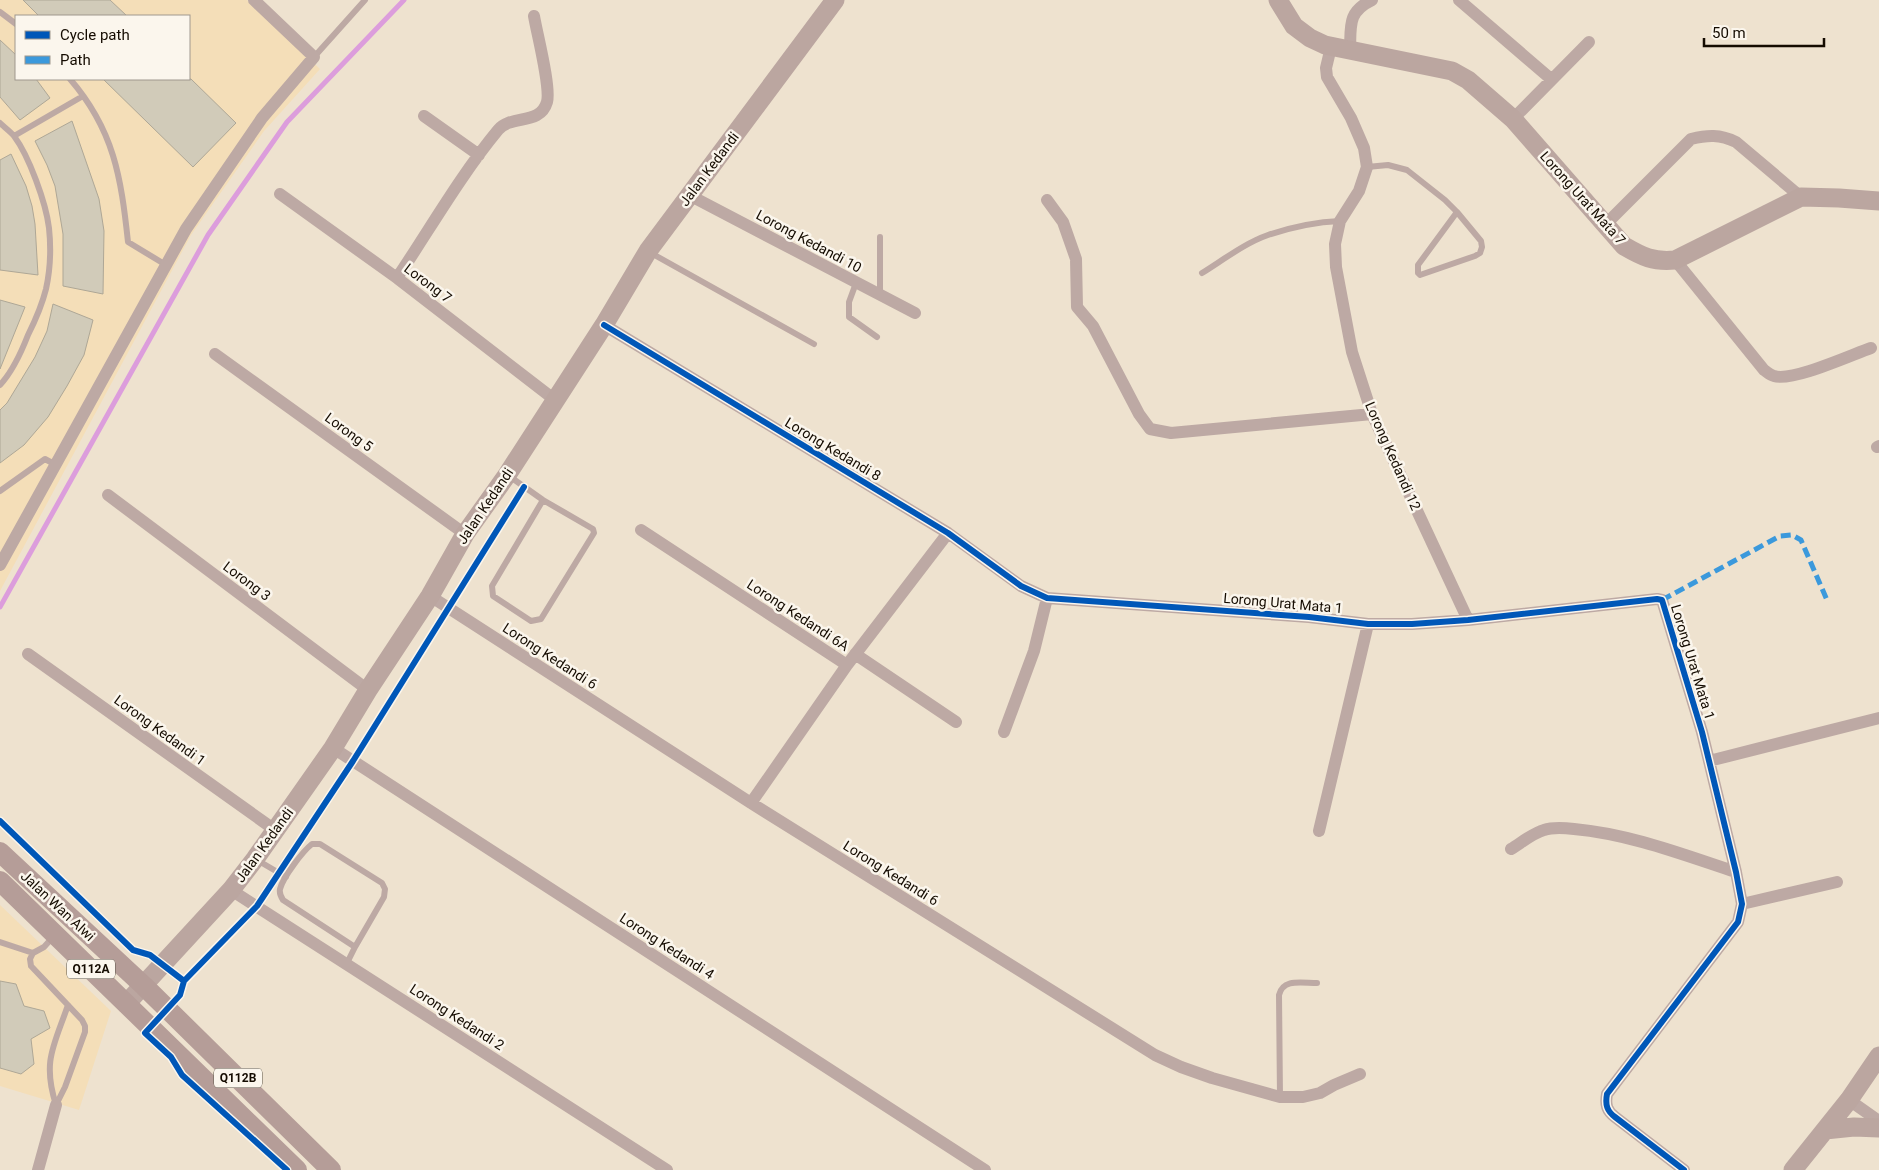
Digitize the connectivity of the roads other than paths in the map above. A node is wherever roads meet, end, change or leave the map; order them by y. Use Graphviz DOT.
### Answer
graph roads {
  1 [pos="254,0"];
  2 [pos="365,0"];
  3 [pos="835,0"];
  4 [pos="1278,0"];
  5 [pos="1372,0"];
  6 [pos="1459,0"];
  7 [pos="0,12"];
  8 [pos="534,16"];
  9 [pos="15,23"];
  10 [pos="1589,42"];
  11 [pos="1331,47"];
  12 [pos="1350,51"];
  13 [pos="314,57"];
  14 [pos="1551,79"];
  15 [pos="71,80"];
  16 [pos="83,96"];
  17 [pos="424,116"];
  18 [pos="1513,119"];
  19 [pos="0,123"];
  20 [pos="14,136"];
  21 [pos="479,155"];
  22 [pos="1367,167"];
  23 [pos="280,194"];
  24 [pos="689,195"];
  25 [pos="1801,197"];
  26 [pos="1047,200"];
  27 [pos="1879,201"];
  28 [pos="1457,212"];
  29 [pos="1340,221"];
  30 [pos="1606,224"];
  31 [pos="880,237"];
  32 [pos="648,251"];
  33 [pos="1675,260"];
  34 [pos="166,265"];
  35 [pos="1202,274"];
  36 [pos="397,278"];
  37 [pos="856,282"];
  38 [pos="880,295"];
  39 [pos="915,313"];
  40 [pos="604,325"];
  41 [pos="877,338"];
  42 [pos="814,344"];
  43 [pos="1871,348"];
  44 [pos="215,354"];
  45 [pos="0,385"];
  46 [pos="555,400"];
  47 [pos="1372,414"];
  48 [pos="56,465"];
  49 [pos="507,475"];
  50 [pos="0,492"];
  51 [pos="108,496"];
  52 [pos="543,500"];
  53 [pos="641,530"];
  54 [pos="948,533"];
  55 [pos="465,534"];
  56 [pos="0,565"];
  57 [pos="430,596"];
  58 [pos="1047,598"];
  59 [pos="1468,620"];
  60 [pos="1368,624"];
  61 [pos="28,654"];
  62 [pos="855,654"];
  63 [pos="847,665"];
  64 [pos="368,690"];
  65 [pos="1879,718"];
  66 [pos="956,722"];
  67 [pos="1004,732"];
  68 [pos="333,748"];
  69 [pos="1709,761"];
  70 [pos="750,803"];
  71 [pos="275,830"];
  72 [pos="1319,831"];
  73 [pos="1511,849"];
  74 [pos="0,852"];
  75 [pos="255,859"];
  76 [pos="1736,872"];
  77 [pos="286,877"];
  78 [pos="0,881"];
  79 [pos="1837,882"];
  80 [pos="231,890"];
  81 [pos="1742,904"];
  82 [pos="56,934"];
  83 [pos="0,942"];
  84 [pos="355,947"];
  85 [pos="33,953"];
  86 [pos="347,964"];
  87 [pos="1317,983"];
  88 [pos="144,986"];
  89 [pos="126,1004"];
  90 [pos="68,1005"];
  91 [pos="1879,1056"];
  92 [pos="1360,1074"];
  93 [pos="1280,1098"];
  94 [pos="1849,1100"];
  95 [pos="56,1105"];
  96 [pos="1879,1121"];
  97 [pos="1879,1128"];
  98 [pos="1825,1130"];
  99 [pos="38,1170"];
  100 [pos="297,1170"];
  101 [pos="331,1170"];
  102 [pos="667,1170"];
  103 [pos="985,1170"];
  104 [pos="1684,1170"];
  105 [pos="1793,1170"];
  1 -- 13 [label="street"];
  2 -- 13 [label="lane"];
  3 -- 24 [label="street, Jalan Kedandi"];
  4 -- 11 [label="street"];
  5 -- 12 [label="street"];
  6 -- 14 [label="street"];
  7 -- 9 [label="lane"];
  8 -- 21 [label="street"];
  10 -- 14 [label="street"];
  11 -- 12 [label="street, Lorong Urat Mata 7"];
  11 -- 22 [label="street"];
  12 -- 18 [label="street, Lorong Urat Mata 7"];
  13 -- 34 [label="street"];
  14 -- 18 [label="street"];
  15 -- 16 [label="lane"];
  16 -- 20 [label="lane"];
  16 -- 34 [label="lane"];
  17 -- 21 [label="street"];
  18 -- 30 [label="street, Lorong Urat Mata 7"];
  19 -- 20 [label="lane"];
  20 -- 45 [label="lane"];
  21 -- 36 [label="street"];
  22 -- 28 [label="lane"];
  22 -- 29 [label="street, Lorong Kedandi 12"];
  23 -- 36 [label="street, Lorong 7"];
  24 -- 32 [label="street, Jalan Kedandi"];
  24 -- 37 [label="street, Lorong Kedandi 10"];
  25 -- 27 [label="street, Lorong Urat Mata 7"];
  25 -- 30 [label="street"];
  25 -- 33 [label="street, Lorong Urat Mata 7"];
  26 -- 47 [label="street"];
  28 -- 28 [label="lane"];
  29 -- 35 [label="lane"];
  29 -- 47 [label="street, Lorong Kedandi 12"];
  30 -- 33 [label="street, Lorong Urat Mata 7"];
  31 -- 38 [label="lane"];
  32 -- 40 [label="street, Jalan Kedandi"];
  32 -- 42 [label="lane"];
  33 -- 43 [label="street"];
  34 -- 48 [label="street"];
  36 -- 46 [label="street, Lorong 7"];
  37 -- 38 [label="street, Lorong Kedandi 10"];
  37 -- 41 [label="lane"];
  38 -- 39 [label="street, Lorong Kedandi 10"];
  40 -- 46 [label="street, Jalan Kedandi"];
  40 -- 54 [label="street, Lorong Kedandi 8"];
  44 -- 55 [label="street, Lorong 5"];
  46 -- 49 [label="street, Jalan Kedandi"];
  47 -- 59 [label="street, Lorong Kedandi 12"];
  48 -- 50 [label="lane"];
  48 -- 56 [label="street"];
  49 -- 52 [label="lane"];
  49 -- 55 [label="street, Jalan Kedandi"];
  51 -- 64 [label="street, Lorong 3"];
  52 -- 52 [label="lane"];
  53 -- 63 [label="street, Lorong Kedandi 6A"];
  54 -- 58 [label="street, Lorong Kedandi 8"];
  54 -- 62 [label="street"];
  55 -- 57 [label="street, Jalan Kedandi"];
  57 -- 64 [label="street, Jalan Kedandi"];
  57 -- 70 [label="street, Lorong Kedandi 6"];
  58 -- 60 [label="street, Lorong Urat Mata 1"];
  58 -- 67 [label="street"];
  59 -- 60 [label="street, Lorong Urat Mata 1"];
  59 -- 69 [label="street, Lorong Urat Mata 1"];
  60 -- 72 [label="street"];
  61 -- 71 [label="street, Lorong Kedandi 1"];
  62 -- 63 [label="street"];
  62 -- 66 [label="street"];
  63 -- 70 [label="street, Lorong Kedandi 6A"];
  64 -- 68 [label="street, Jalan Kedandi"];
  65 -- 69 [label="street"];
  68 -- 71 [label="street, Jalan Kedandi"];
  68 -- 103 [label="street, Lorong Kedandi 4"];
  69 -- 76 [label="street, Lorong Urat Mata 1"];
  70 -- 93 [label="street, Lorong Kedandi 6"];
  71 -- 75 [label="street, Jalan Kedandi"];
  73 -- 76 [label="street"];
  74 -- 88 [label="main road, Jalan Wan Alwi / Q112B"];
  75 -- 77 [label="lane"];
  75 -- 80 [label="street, Jalan Kedandi"];
  76 -- 81 [label="street, Lorong Urat Mata 1"];
  77 -- 84 [label="lane"];
  77 -- 84 [label="lane"];
  78 -- 82 [label="main road, Jalan Wan Alwi / Q112A"];
  79 -- 81 [label="street"];
  80 -- 86 [label="street, Lorong Kedandi 2"];
  80 -- 88 [label="street, Jalan Kedandi"];
  81 -- 104 [label="street, Lorong Urat Mata 1"];
  82 -- 85 [label="lane"];
  82 -- 89 [label="main road, Jalan Wan Alwi / Q112A"];
  83 -- 85 [label="lane"];
  84 -- 86 [label="lane"];
  85 -- 90 [label="lane"];
  86 -- 102 [label="street, Lorong Kedandi 2"];
  87 -- 93 [label="lane"];
  88 -- 89 [label="street, Jalan Kedandi"];
  88 -- 101 [label="main road, Jalan Wan Alwi / Q112B"];
  89 -- 100 [label="main road, Jalan Wan Alwi / Q112A"];
  90 -- 95 [label="lane"];
  90 -- 95 [label="lane"];
  91 -- 94 [label="street"];
  92 -- 93 [label="street, Lorong Kedandi 6"];
  94 -- 96 [label="street"];
  94 -- 98 [label="street"];
  95 -- 99 [label="street"];
  97 -- 98 [label="street"];
  98 -- 105 [label="street"];
}
